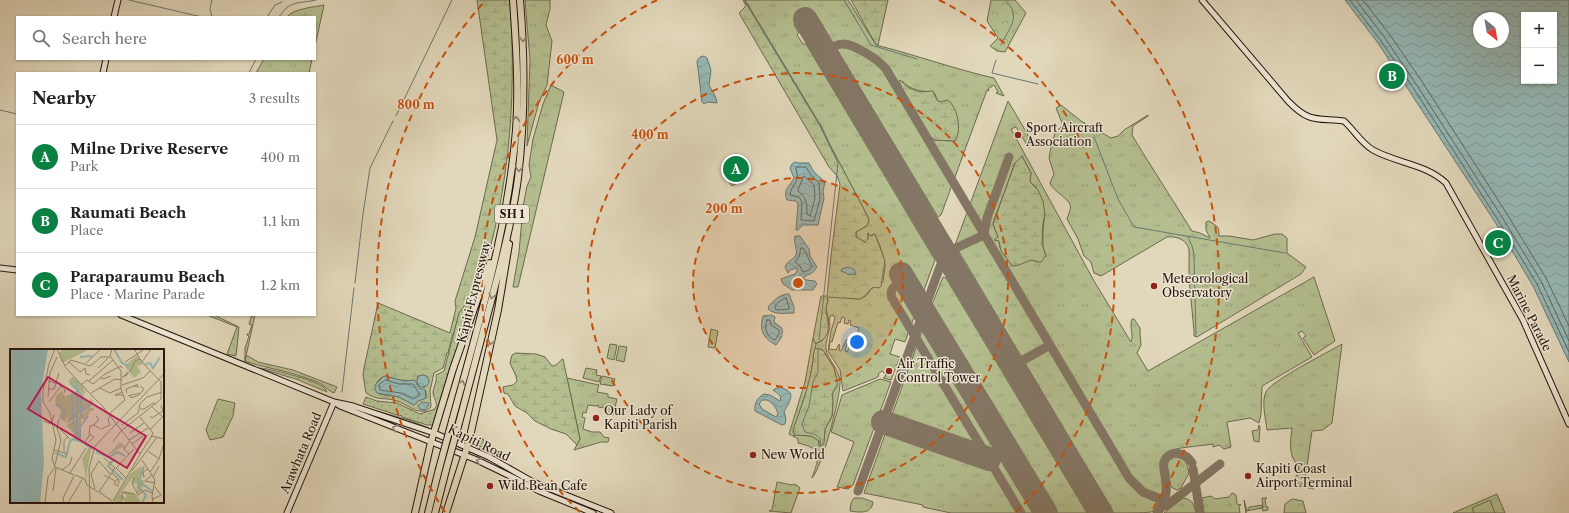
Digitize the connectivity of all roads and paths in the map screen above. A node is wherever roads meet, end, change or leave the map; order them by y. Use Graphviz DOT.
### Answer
graph roads {
  1 [pos="118,0"];
  2 [pos="513,0"];
  3 [pos="520,0"];
  4 [pos="1202,0"];
  5 [pos="114,16"];
  6 [pos="106,60"];
  7 [pos="103,72"];
  8 [pos="511,221"];
  9 [pos="501,231"];
  10 [pos="0,268"];
  11 [pos="16,270"];
  12 [pos="123,316"];
  13 [pos="334,402"];
  14 [pos="455,422"];
  15 [pos="1569,424"];
  16 [pos="434,433"];
  17 [pos="431,442"];
  18 [pos="467,447"];
  19 [pos="464,455"];
  20 [pos="287,513"];
  21 [pos="415,513"];
  22 [pos="428,513"];
  23 [pos="435,513"];
  24 [pos="446,513"];
  25 [pos="593,513"];
  26 [pos="612,513"];
  1 -- 5 [label="main road"];
  9 -- 2 [label="highway, Kāpiti Expressway / SH 1, one-way"];
  3 -- 8 [label="highway, Kāpiti Expressway / SH 1, one-way"];
  4 -- 15 [label="main road, Marine Parade"];
  6 -- 7 [label="main road"];
  8 -- 14 [label="highway, Kāpiti Expressway / SH 1, one-way"];
  8 -- 18 [label="highway, one-way"];
  14 -- 9 [label="highway, Kāpiti Expressway / SH 1, one-way"];
  9 -- 16 [label="highway"];
  10 -- 11 [label="main road"];
  12 -- 13 [label="main road, Kapiti Road"];
  13 -- 16 [label="main road, Kapiti Road"];
  17 -- 13 [label="main road, Kapiti Road, one-way"];
  13 -- 20 [label="main road, Arawhata Road"];
  14 -- 22 [label="highway, Kāpiti Expressway / SH 1, bridge"];
  14 -- 23 [label="highway, Kāpiti Expressway / SH 1, bridge"];
  16 -- 17 [label="highway"];
  16 -- 18 [label="main road, Kapiti Road"];
  17 -- 19 [label="main road, Kapiti Road"];
  21 -- 17 [label="highway, one-way"];
  18 -- 19 [label="highway"];
  18 -- 26 [label="main road, Kapiti Road"];
  19 -- 24 [label="highway"];
  25 -- 19 [label="main road, Kapiti Road, one-way"];
}
